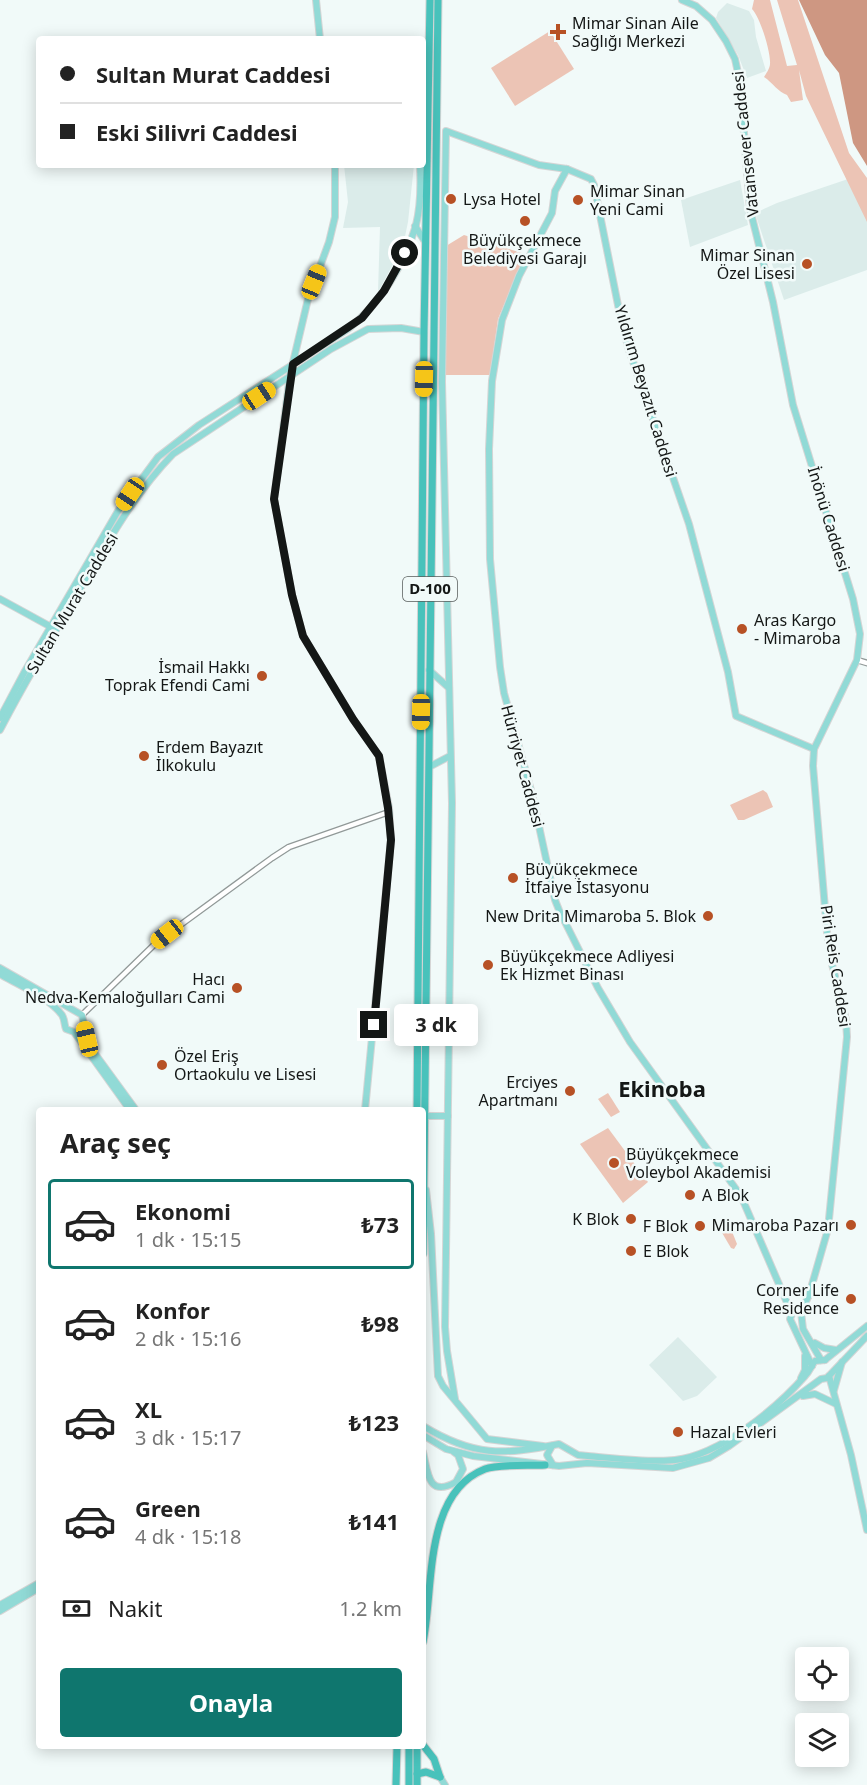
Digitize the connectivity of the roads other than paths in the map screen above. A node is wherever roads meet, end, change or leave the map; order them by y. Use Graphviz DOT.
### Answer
graph roads {
  1 [pos="316,0"];
  2 [pos="430,0"];
  3 [pos="438,0"];
  4 [pos="682,0"];
  5 [pos="321,36"];
  6 [pos="429,37"];
  7 [pos="426,54"];
  8 [pos="335,168"];
  9 [pos="420,168"];
  10 [pos="567,169"];
  11 [pos="416,226"];
  12 [pos="426,243"];
  13 [pos="350,327"];
  14 [pos="424,332"];
  15 [pos="356,335"];
  16 [pos="293,364"];
  17 [pos="290,375"];
  18 [pos="788,380"];
  19 [pos="93,560"];
  20 [pos="0,599"];
  21 [pos="53,628"];
  22 [pos="857,660"];
  23 [pos="867,663"];
  24 [pos="429,670"];
  25 [pos="449,687"];
  26 [pos="0,718"];
  27 [pos="0,729"];
  28 [pos="814,750"];
  29 [pos="450,756"];
  30 [pos="429,767"];
  31 [pos="389,812"];
  32 [pos="0,968"];
  33 [pos="0,974"];
  34 [pos="79,1014"];
  35 [pos="65,1018"];
  36 [pos="84,1025"];
  37 [pos="74,1032"];
  38 [pos="128,1107"];
  39 [pos="134,1107"];
  40 [pos="365,1107"];
  41 [pos="417,1107"];
  42 [pos="425,1107"];
  43 [pos="426,1116"];
  44 [pos="448,1116"];
  45 [pos="426,1194"];
  46 [pos="792,1312"];
  47 [pos="802,1316"];
  48 [pos="792,1323"];
  49 [pos="867,1326"];
  50 [pos="867,1336"];
  51 [pos="812,1341"];
  52 [pos="836,1350"];
  53 [pos="804,1352"];
  54 [pos="843,1359"];
  55 [pos="823,1360"];
  56 [pos="811,1368"];
  57 [pos="826,1377"];
  58 [pos="796,1387"];
  59 [pos="833,1394"];
  60 [pos="797,1398"];
  61 [pos="455,1399"];
  62 [pos="836,1404"];
  63 [pos="426,1428"];
  64 [pos="426,1437"];
  65 [pos="550,1446"];
  66 [pos="568,1448"];
  67 [pos="453,1451"];
  68 [pos="565,1464"];
  69 [pos="544,1465"];
  70 [pos="556,1466"];
  71 [pos="426,1467"];
  72 [pos="867,1530"];
  73 [pos="36,1585"];
  74 [pos="36,1590"];
  75 [pos="0,1605"];
  76 [pos="0,1611"];
  77 [pos="426,1627"];
  78 [pos="398,1749"];
  79 [pos="401,1749"];
  80 [pos="409,1749"];
  81 [pos="417,1749"];
  82 [pos="426,1749"];
  83 [pos="409,1756"];
  84 [pos="417,1774"];
  85 [pos="440,1777"];
  86 [pos="396,1785"];
  87 [pos="409,1785"];
  88 [pos="417,1785"];
  89 [pos="445,1785"];
  1 -- 5 [label="main road"];
  2 -- 6 [label="highway, D-100"];
  3 -- 24 [label="highway, D-100"];
  4 -- 18 [label="main road, Vatansever Caddesi"];
  6 -- 7 [label="main road"];
  6 -- 12 [label="highway, D-100"];
  8 -- 16 [label="main road"];
  9 -- 11 [label="main road"];
  10 -- 25 [label="main road, Yıldırım Beyazıt Caddesi"];
  10 -- 28 [label="main road, Yıldırım Beyazıt Caddesi"];
  10 -- 46 [label="main road, Hürriyet Caddesi"];
  11 -- 12 [label="main road"];
  11 -- 13 [label="main road"];
  12 -- 14 [label="highway, D-100"];
  13 -- 15 [label="main road"];
  13 -- 16 [label="main road"];
  14 -- 15 [label="main road, Sultan Murat Caddesi"];
  14 -- 41 [label="highway, D-100"];
  15 -- 17 [label="main road, Sultan Murat Caddesi"];
  16 -- 17 [label="main road"];
  16 -- 19 [label="main road"];
  17 -- 19 [label="main road, Sultan Murat Caddesi"];
  17 -- 31 [label="main road"];
  18 -- 22 [label="main road, İnönü Caddesi"];
  19 -- 21 [label="main road, Sultan Murat Caddesi"];
  20 -- 21 [label="main road"];
  21 -- 26 [label="main road, Sultan Murat Caddesi"];
  21 -- 27 [label="main road, Sultan Murat Caddesi"];
  22 -- 23 [label="street"];
  22 -- 28 [label="main road, Piri Reis Caddesi"];
  24 -- 25 [label="main road"];
  24 -- 30 [label="highway, D-100"];
  25 -- 29 [label="main road"];
  28 -- 47 [label="main road, Piri Reis Caddesi"];
  29 -- 30 [label="main road"];
  29 -- 44 [label="main road"];
  30 -- 42 [label="highway, D-100"];
  31 -- 34 [label="street"];
  31 -- 40 [label="main road"];
  32 -- 34 [label="main road"];
  33 -- 35 [label="main road"];
  34 -- 35 [label="main road"];
  34 -- 36 [label="main road"];
  35 -- 37 [label="main road"];
  36 -- 37 [label="main road"];
  36 -- 39 [label="main road"];
  37 -- 38 [label="main road"];
  43 -- 44 [label="main road"];
  44 -- 61 [label="main road"];
  45 -- 61 [label="main road"];
  46 -- 47 [label="main road"];
  46 -- 48 [label="main road"];
  47 -- 48 [label="main road"];
  47 -- 51 [label="main road"];
  48 -- 53 [label="main road"];
  49 -- 52 [label="main road"];
  50 -- 54 [label="main road"];
  51 -- 52 [label="main road"];
  51 -- 55 [label="main road"];
  52 -- 55 [label="main road"];
  53 -- 56 [label="main road"];
  53 -- 58 [label="main road"];
  54 -- 57 [label="main road"];
  54 -- 59 [label="main road"];
  55 -- 56 [label="main road"];
  55 -- 57 [label="main road"];
  56 -- 57 [label="main road"];
  56 -- 58 [label="main road"];
  57 -- 59 [label="main road"];
  57 -- 60 [label="main road"];
  57 -- 62 [label="main road"];
  58 -- 66 [label="main road"];
  59 -- 62 [label="main road"];
  60 -- 62 [label="main road"];
  60 -- 68 [label="main road"];
  61 -- 65 [label="main road"];
  62 -- 72 [label="main road"];
  63 -- 65 [label="main road"];
  64 -- 67 [label="main road"];
  65 -- 66 [label="main road"];
  65 -- 70 [label="main road"];
  66 -- 68 [label="main road"];
  67 -- 69 [label="main road"];
  67 -- 71 [label="main road"];
  68 -- 70 [label="main road"];
  69 -- 70 [label="main road"];
  69 -- 77 [label="highway"];
  73 -- 75 [label="main road"];
  74 -- 76 [label="main road"];
  78 -- 86 [label="highway"];
  79 -- 83 [label="highway"];
  80 -- 83 [label="highway"];
  81 -- 84 [label="highway"];
  82 -- 85 [label="highway"];
  83 -- 87 [label="highway"];
  84 -- 85 [label="highway"];
  84 -- 88 [label="highway"];
  85 -- 89 [label="main road"];
}
